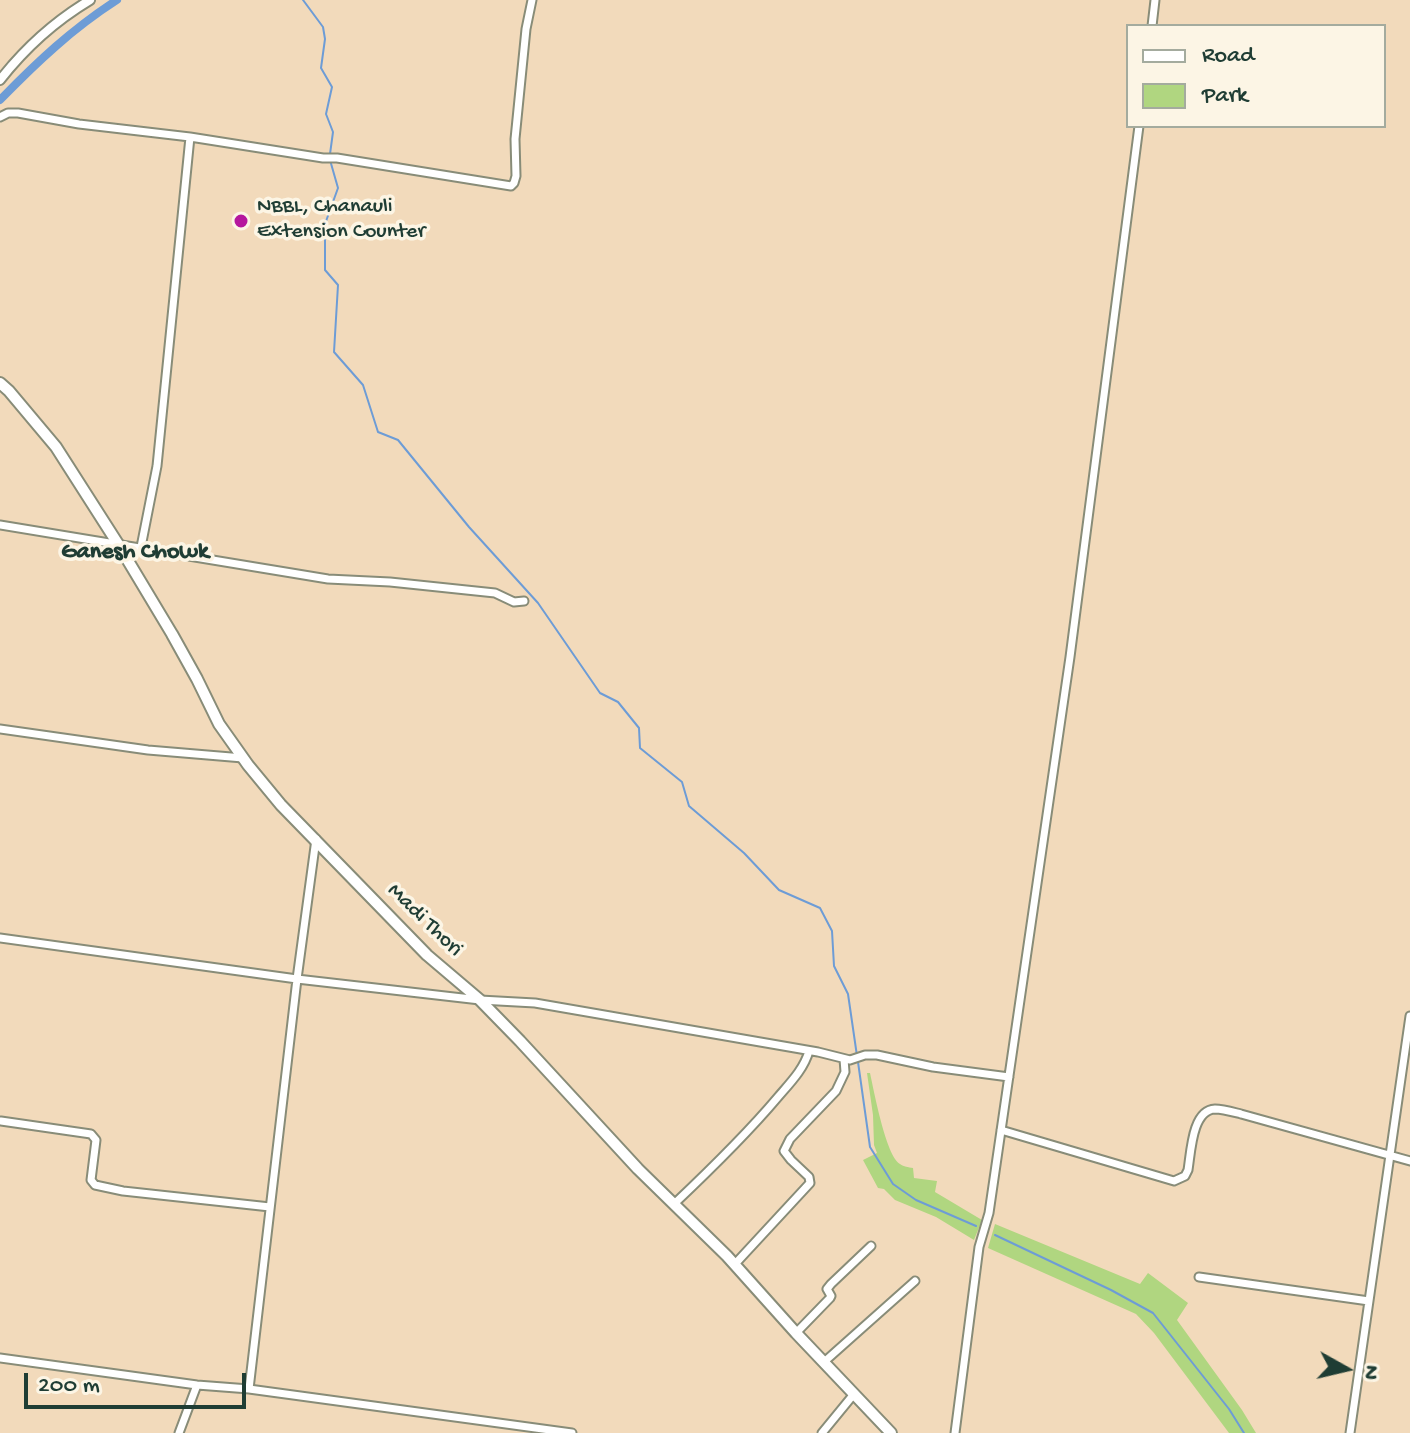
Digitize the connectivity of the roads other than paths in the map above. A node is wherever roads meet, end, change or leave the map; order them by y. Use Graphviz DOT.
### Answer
graph roads {
  1 [pos="90,0"];
  2 [pos="532,0"];
  3 [pos="1155,0"];
  4 [pos="1152,24"];
  5 [pos="0,80"];
  6 [pos="0,117"];
  7 [pos="1139,128"];
  8 [pos="190,137"];
  9 [pos="0,383"];
  10 [pos="0,525"];
  11 [pos="118,544"];
  12 [pos="141,547"];
  13 [pos="524,601"];
  14 [pos="0,729"];
  15 [pos="243,758"];
  16 [pos="316,839"];
  17 [pos="0,938"];
  18 [pos="297,979"];
  19 [pos="480,1000"];
  20 [pos="1410,1016"];
  21 [pos="809,1051"];
  22 [pos="847,1059"];
  23 [pos="1009,1077"];
  24 [pos="1,1121"];
  25 [pos="1001,1130"];
  26 [pos="1390,1154"];
  27 [pos="1410,1161"];
  28 [pos="674,1204"];
  29 [pos="270,1207"];
  30 [pos="871,1246"];
  31 [pos="735,1264"];
  32 [pos="1199,1277"];
  33 [pos="915,1281"];
  34 [pos="1369,1301"];
  35 [pos="796,1333"];
  36 [pos="0,1358"];
  37 [pos="824,1362"];
  38 [pos="197,1385"];
  39 [pos="249,1389"];
  40 [pos="854,1394"];
  41 [pos="179,1433"];
  42 [pos="572,1433"];
  43 [pos="822,1433"];
  44 [pos="891,1433"];
  45 [pos="955,1433"];
  46 [pos="1350,1433"];
  1 -- 5 [label="street"];
  2 -- 8 [label="street"];
  3 -- 4 [label="street"];
  6 -- 8 [label="street"];
  7 -- 23 [label="street"];
  8 -- 12 [label="street"];
  9 -- 11 [label="main road, Madi Thori"];
  10 -- 11 [label="street"];
  11 -- 12 [label="street"];
  11 -- 15 [label="main road, Madi Thori"];
  12 -- 13 [label="street"];
  14 -- 15 [label="street"];
  15 -- 16 [label="main road, Madi Thori"];
  16 -- 18 [label="street"];
  16 -- 19 [label="main road, Madi Thori"];
  17 -- 18 [label="street"];
  18 -- 19 [label="street"];
  18 -- 29 [label="street"];
  19 -- 21 [label="street"];
  19 -- 28 [label="main road, Madi Thori"];
  20 -- 26 [label="street"];
  21 -- 22 [label="street"];
  21 -- 28 [label="street"];
  22 -- 23 [label="street"];
  22 -- 31 [label="street"];
  23 -- 25 [label="street"];
  24 -- 29 [label="street"];
  25 -- 26 [label="street"];
  25 -- 45 [label="street"];
  26 -- 27 [label="street"];
  26 -- 34 [label="street"];
  28 -- 31 [label="main road, Madi Thori"];
  29 -- 39 [label="street"];
  30 -- 35 [label="street"];
  31 -- 35 [label="main road, Madi Thori"];
  32 -- 34 [label="street"];
  33 -- 37 [label="street"];
  34 -- 46 [label="street"];
  35 -- 37 [label="main road, Madi Thori"];
  36 -- 38 [label="street"];
  37 -- 40 [label="main road, Madi Thori"];
  38 -- 39 [label="street"];
  38 -- 41 [label="street"];
  39 -- 42 [label="street"];
  40 -- 43 [label="street"];
  40 -- 44 [label="main road, Madi Thori"];
}
